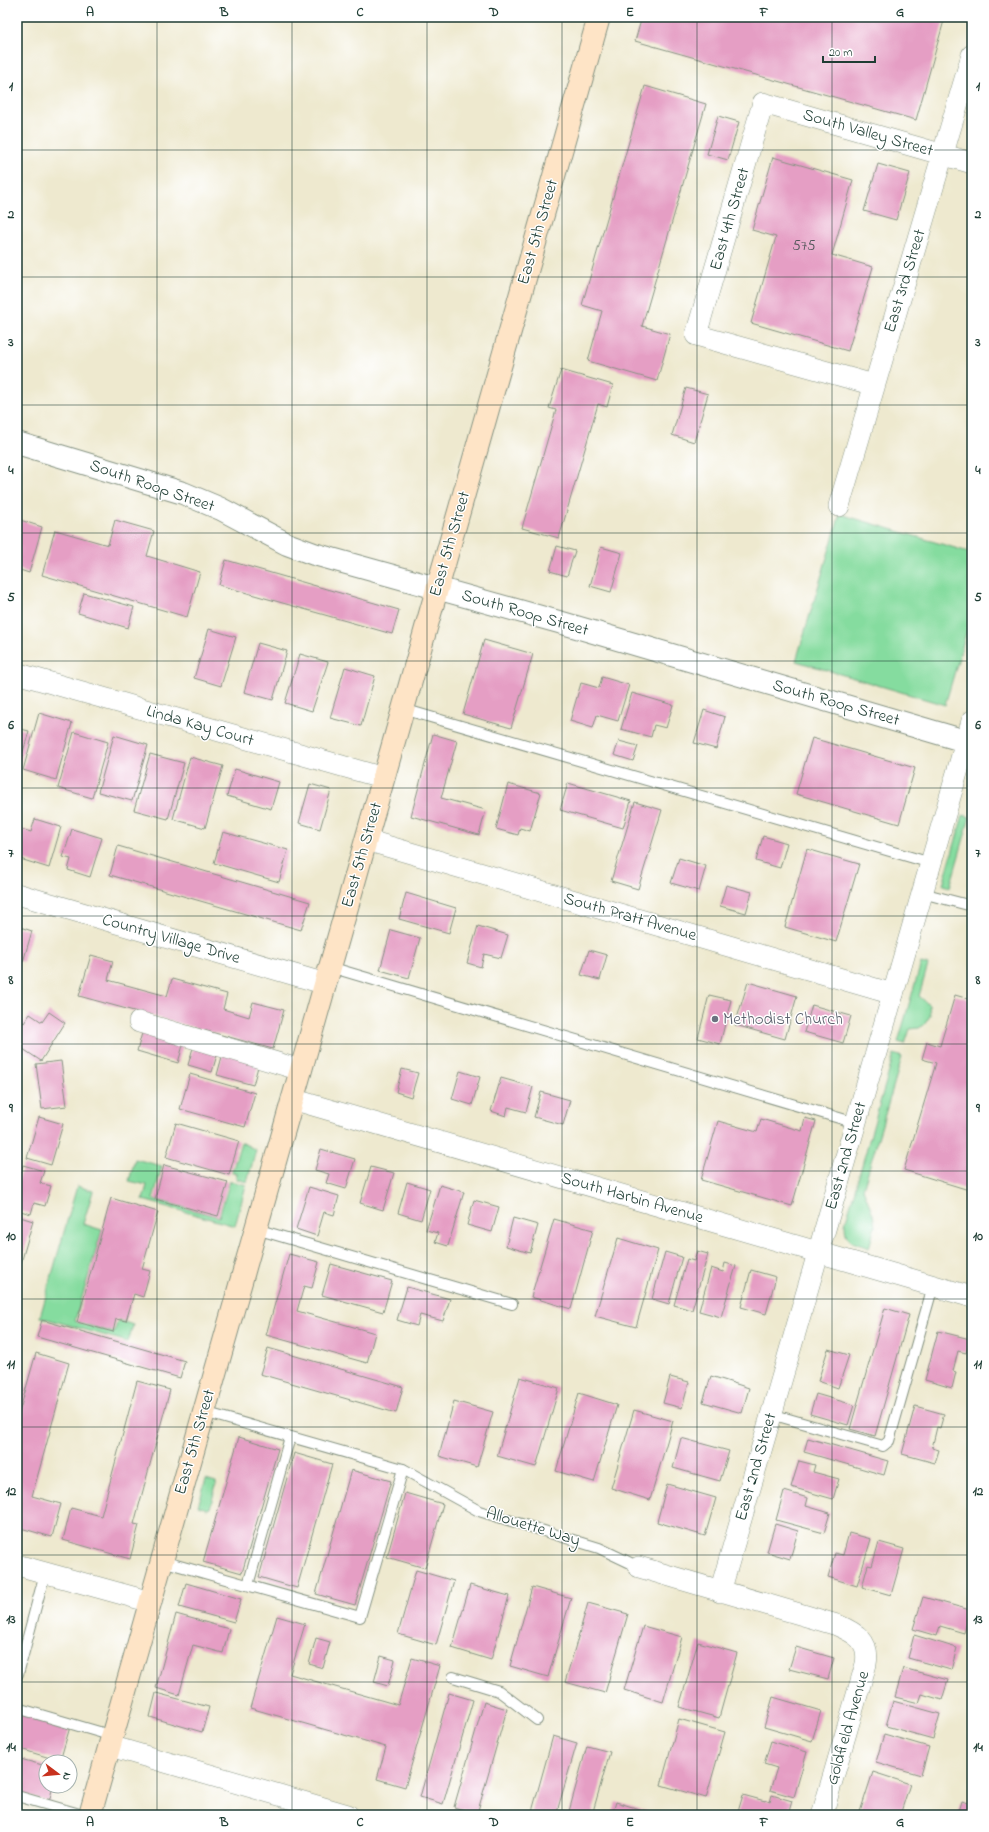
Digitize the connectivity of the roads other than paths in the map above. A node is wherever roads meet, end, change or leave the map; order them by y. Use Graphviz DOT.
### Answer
graph roads {
  1 [pos="599,17"];
  2 [pos="972,55"];
  3 [pos="763,103"];
  4 [pos="943,155"];
  5 [pos="972,164"];
  6 [pos="874,385"];
  7 [pos="17,443"];
  8 [pos="839,506"];
  9 [pos="438,588"];
  10 [pos="17,676"];
  11 [pos="403,709"];
  12 [pos="970,735"];
  13 [pos="384,778"];
  14 [pos="366,840"];
  15 [pos="931,863"];
  16 [pos="922,893"];
  17 [pos="17,894"];
  18 [pos="972,906"];
  19 [pos="328,976"];
  20 [pos="893,994"];
  21 [pos="139,1022"];
  22 [pos="301,1070"];
  23 [pos="292,1099"];
  24 [pos="856,1122"];
  25 [pos="256,1229"];
  26 [pos="818,1252"];
  27 [pos="933,1286"];
  28 [pos="972,1297"];
  29 [pos="512,1304"];
  30 [pos="204,1412"];
  31 [pos="771,1414"];
  32 [pos="290,1437"];
  33 [pos="403,1469"];
  34 [pos="162,1561"];
  35 [pos="17,1565"];
  36 [pos="638,1567"];
  37 [pos="45,1573"];
  38 [pos="248,1585"];
  39 [pos="720,1592"];
  40 [pos="151,1602"];
  41 [pos="862,1641"];
  42 [pos="18,1674"];
  43 [pos="453,1677"];
  44 [pos="17,1708"];
  45 [pos="537,1720"];
  46 [pos="111,1741"];
  47 [pos="17,1796"];
  48 [pos="83,1815"];
  49 [pos="90,1815"];
  50 [pos="348,1815"];
  51 [pos="822,1815"];
  1 -- 9 [label="main road, East 5th Street"];
  2 -- 4 [label="street, East 3rd Street"];
  3 -- 4 [label="street, South Valley Street"];
  3 -- 6 [label="street, East 4th Street"];
  4 -- 5 [label="street, South Valley Street"];
  4 -- 6 [label="street, East 3rd Street"];
  6 -- 8 [label="street, East 3rd Street"];
  7 -- 9 [label="street, South Roop Street"];
  9 -- 11 [label="main road, East 5th Street"];
  9 -- 12 [label="street, South Roop Street"];
  10 -- 13 [label="street, Linda Kay Court"];
  11 -- 13 [label="main road, East 5th Street"];
  11 -- 15 [label="lane"];
  12 -- 15 [label="street, East 2nd Street"];
  13 -- 14 [label="main road, East 5th Street"];
  14 -- 19 [label="main road, East 5th Street"];
  14 -- 20 [label="street, South Pratt Avenue"];
  15 -- 16 [label="street, East 2nd Street"];
  16 -- 18 [label="lane"];
  16 -- 20 [label="street, East 2nd Street"];
  17 -- 19 [label="street, Country Village Drive"];
  19 -- 22 [label="main road, East 5th Street"];
  19 -- 24 [label="lane"];
  20 -- 24 [label="street, East 2nd Street"];
  21 -- 22 [label="street"];
  22 -- 23 [label="main road, East 5th Street"];
  23 -- 25 [label="main road, East 5th Street"];
  23 -- 26 [label="street, South Harbin Avenue"];
  24 -- 26 [label="street, East 2nd Street"];
  25 -- 29 [label="lane"];
  25 -- 30 [label="main road, East 5th Street"];
  26 -- 27 [label="street, South Harbin Avenue"];
  26 -- 31 [label="street, East 2nd Street"];
  27 -- 28 [label="street, South Harbin Avenue"];
  27 -- 31 [label="lane"];
  30 -- 32 [label="lane, Allouette Way"];
  30 -- 34 [label="main road, East 5th Street"];
  31 -- 39 [label="street, East 2nd Street"];
  32 -- 33 [label="lane, Allouette Way"];
  32 -- 38 [label="lane"];
  33 -- 36 [label="lane, Allouette Way"];
  33 -- 38 [label="lane"];
  34 -- 38 [label="lane"];
  34 -- 40 [label="main road, East 5th Street"];
  35 -- 37 [label="street"];
  36 -- 39 [label="street, Allouette Way"];
  37 -- 40 [label="street"];
  37 -- 42 [label="lane"];
  39 -- 41 [label="street, Allouette Way"];
  40 -- 46 [label="main road, East 5th Street"];
  41 -- 51 [label="street, Goldfield Avenue"];
  43 -- 45 [label="lane"];
  44 -- 46 [label="lane"];
  46 -- 49 [label="main road, East 5th Street"];
  46 -- 50 [label="street"];
  47 -- 48 [label="lane"];
}
